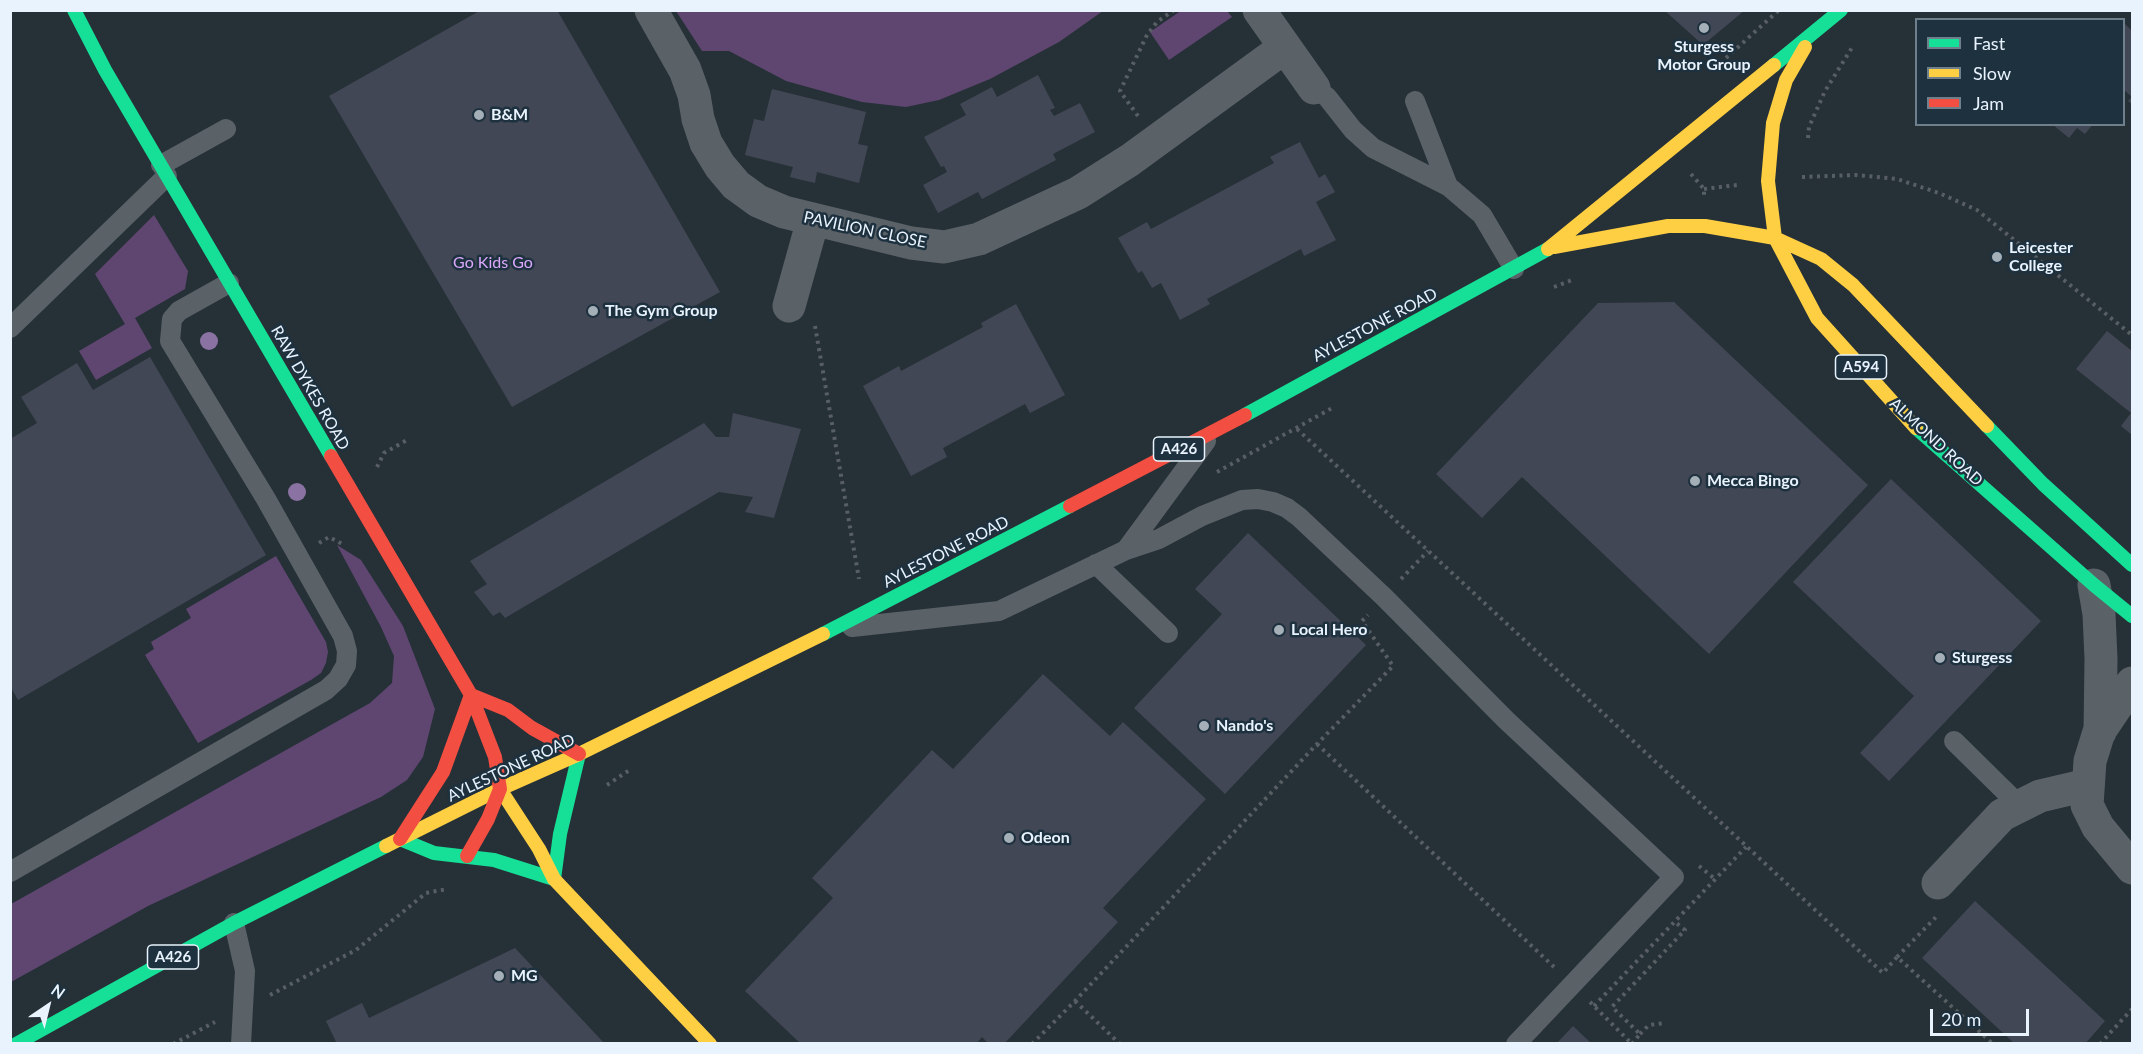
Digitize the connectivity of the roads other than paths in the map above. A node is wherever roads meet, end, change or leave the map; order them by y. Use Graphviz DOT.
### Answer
graph roads {
  1 [pos="74,10"];
  2 [pos="651,10"];
  3 [pos="1259,10"];
  4 [pos="1841,10"];
  5 [pos="1812,35"];
  6 [pos="1285,47"];
  7 [pos="1314,88"];
  8 [pos="1415,101"];
  9 [pos="226,129"];
  10 [pos="164,170"];
  11 [pos="1448,186"];
  12 [pos="813,220"];
  13 [pos="1775,238"];
  14 [pos="1552,247"];
  15 [pos="1514,269"];
  16 [pos="230,283"];
  17 [pos="789,306"];
  18 [pos="10,328"];
  19 [pos="1211,433"];
  20 [pos="1126,550"];
  21 [pos="1096,564"];
  22 [pos="2133,566"];
  23 [pos="2094,585"];
  24 [pos="2133,616"];
  25 [pos="831,630"];
  26 [pos="1168,633"];
  27 [pos="2133,683"];
  28 [pos="471,695"];
  29 [pos="2133,720"];
  30 [pos="2099,732"];
  31 [pos="1954,741"];
  32 [pos="579,754"];
  33 [pos="2087,785"];
  34 [pos="500,789"];
  35 [pos="2019,805"];
  36 [pos="400,839"];
  37 [pos="467,856"];
  38 [pos="2133,868"];
  39 [pos="10,872"];
  40 [pos="554,879"];
  41 [pos="1938,883"];
  42 [pos="234,923"];
  43 [pos="16,1044"];
  44 [pos="241,1044"];
  45 [pos="710,1044"];
  46 [pos="1516,1044"];
  1 -- 10 [label="main road, RAW DYKES ROAD"];
  2 -- 12 [label="street, PAVILION CLOSE"];
  3 -- 6 [label="street"];
  4 -- 5 [label="main road, AYLESTONE ROAD / A594"];
  5 -- 13 [label="main road, ALMOND ROAD / A594"];
  5 -- 14 [label="main road, AYLESTONE ROAD / A426"];
  6 -- 7 [label="street"];
  6 -- 12 [label="street, PAVILION CLOSE"];
  7 -- 11 [label="lane"];
  8 -- 11 [label="lane"];
  9 -- 10 [label="lane"];
  10 -- 16 [label="main road, RAW DYKES ROAD"];
  10 -- 18 [label="lane"];
  11 -- 15 [label="lane"];
  12 -- 17 [label="street"];
  13 -- 14 [label="main road, A594"];
  13 -- 22 [label="main road, A594"];
  13 -- 23 [label="main road, ALMOND ROAD / A594"];
  14 -- 15 [label="main road, AYLESTONE ROAD / A426"];
  15 -- 19 [label="main road, AYLESTONE ROAD / A426"];
  16 -- 28 [label="main road, RAW DYKES ROAD"];
  16 -- 39 [label="lane"];
  19 -- 20 [label="lane"];
  19 -- 25 [label="main road, AYLESTONE ROAD / A426"];
  20 -- 21 [label="lane"];
  20 -- 46 [label="lane"];
  21 -- 25 [label="lane"];
  21 -- 26 [label="lane"];
  23 -- 24 [label="main road, ALMOND ROAD / A594"];
  23 -- 30 [label="street"];
  25 -- 32 [label="main road, AYLESTONE ROAD / A426"];
  27 -- 30 [label="street"];
  28 -- 32 [label="main road"];
  28 -- 34 [label="main road, RAW DYKES ROAD"];
  28 -- 36 [label="main road"];
  29 -- 30 [label="street"];
  30 -- 33 [label="street"];
  31 -- 35 [label="lane"];
  32 -- 34 [label="main road, AYLESTONE ROAD / A426"];
  32 -- 40 [label="main road"];
  33 -- 35 [label="street"];
  33 -- 38 [label="street"];
  34 -- 36 [label="main road, AYLESTONE ROAD / A426"];
  34 -- 37 [label="main road"];
  34 -- 40 [label="main road"];
  35 -- 41 [label="street"];
  36 -- 37 [label="main road"];
  36 -- 42 [label="main road, AYLESTONE ROAD / A426"];
  37 -- 40 [label="main road"];
  40 -- 45 [label="main road"];
  42 -- 43 [label="main road, AYLESTONE ROAD / A426"];
  42 -- 44 [label="lane"];
}
